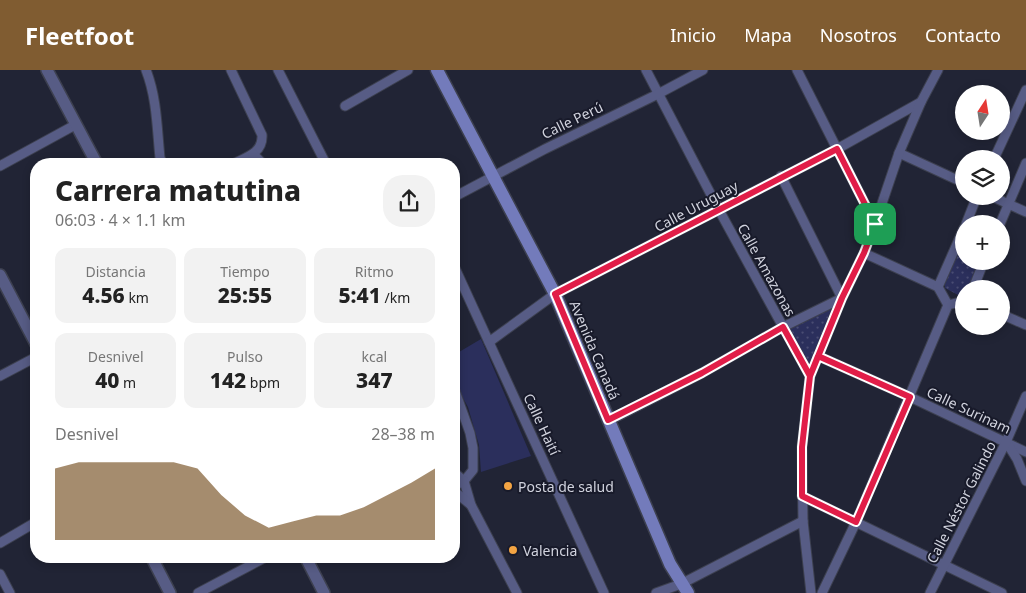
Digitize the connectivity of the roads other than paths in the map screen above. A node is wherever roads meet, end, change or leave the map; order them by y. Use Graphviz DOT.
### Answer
graph roads {
  1 [pos="47,70"];
  2 [pos="146,70"];
  3 [pos="231,70"];
  4 [pos="278,70"];
  5 [pos="408,70"];
  6 [pos="437,70"];
  7 [pos="646,70"];
  8 [pos="703,70"];
  9 [pos="797,70"];
  10 [pos="938,70"];
  11 [pos="1026,90"];
  12 [pos="658,94"];
  13 [pos="921,102"];
  14 [pos="345,106"];
  15 [pos="76,124"];
  16 [pos="837,149"];
  17 [pos="998,150"];
  18 [pos="899,153"];
  19 [pos="253,154"];
  20 [pos="94,158"];
  21 [pos="160,158"];
  22 [pos="245,158"];
  23 [pos="257,158"];
  24 [pos="323,158"];
  25 [pos="1026,163"];
  26 [pos="0,166"];
  27 [pos="781,176"];
  28 [pos="494,177"];
  29 [pos="955,179"];
  30 [pos="460,194"];
  31 [pos="1010,202"];
  32 [pos="1010,204"];
  33 [pos="719,210"];
  34 [pos="1026,212"];
  35 [pos="875,224"];
  36 [pos="955,248"];
  37 [pos="864,253"];
  38 [pos="0,275"];
  39 [pos="460,279"];
  40 [pos="938,287"];
  41 [pos="555,294"];
  42 [pos="842,298"];
  43 [pos="955,303"];
  44 [pos="948,305"];
  45 [pos="1010,318"];
  46 [pos="1026,325"];
  47 [pos="783,327"];
  48 [pos="30,332"];
  49 [pos="489,342"];
  50 [pos="818,356"];
  51 [pos="30,360"];
  52 [pos="0,376"];
  53 [pos="810,376"];
  54 [pos="1026,396"];
  55 [pos="910,397"];
  56 [pos="460,405"];
  57 [pos="608,420"];
  58 [pos="1006,442"];
  59 [pos="1026,452"];
  60 [pos="1017,459"];
  61 [pos="460,477"];
  62 [pos="464,481"];
  63 [pos="1026,481"];
  64 [pos="460,483"];
  65 [pos="460,496"];
  66 [pos="802,496"];
  67 [pos="471,505"];
  68 [pos="803,521"];
  69 [pos="856,522"];
  70 [pos="30,526"];
  71 [pos="0,543"];
  72 [pos="155,563"];
  73 [pos="255,563"];
  74 [pos="309,563"];
  75 [pos="945,565"];
  76 [pos="0,574"];
  77 [pos="685,588"];
  78 [pos="10,593"];
  79 [pos="170,593"];
  80 [pos="198,593"];
  81 [pos="324,593"];
  82 [pos="517,593"];
  83 [pos="604,593"];
  84 [pos="656,593"];
  85 [pos="811,593"];
  86 [pos="822,593"];
  87 [pos="930,593"];
  88 [pos="1002,593"];
  1 -- 15 [label="street"];
  2 -- 21 [label="street"];
  3 -- 19 [label="street"];
  4 -- 24 [label="street"];
  5 -- 14 [label="street"];
  6 -- 28 [label="main road, Avenida Canadá"];
  7 -- 12 [label="street, Calle Amazonas"];
  8 -- 12 [label="street, Calle Perú"];
  9 -- 16 [label="street"];
  10 -- 13 [label="street"];
  11 -- 17 [label="street"];
  12 -- 28 [label="street, Calle Perú"];
  12 -- 33 [label="street, Calle Amazonas"];
  13 -- 16 [label="street, Calle Uruguay"];
  13 -- 18 [label="street"];
  15 -- 20 [label="street"];
  15 -- 26 [label="street"];
  16 -- 27 [label="street, Calle Uruguay"];
  16 -- 35 [label="street"];
  18 -- 29 [label="street"];
  18 -- 35 [label="street"];
  19 -- 22 [label="street"];
  19 -- 23 [label="street"];
  25 -- 31 [label="street"];
  27 -- 33 [label="street, Calle Uruguay"];
  27 -- 42 [label="street"];
  28 -- 30 [label="street, Calle Perú"];
  28 -- 41 [label="main road, Avenida Canadá"];
  32 -- 34 [label="street"];
  33 -- 41 [label="street, Calle Uruguay"];
  33 -- 47 [label="street, Calle Amazonas"];
  35 -- 37 [label="street"];
  36 -- 40 [label="street"];
  37 -- 40 [label="street"];
  37 -- 42 [label="street"];
  38 -- 48 [label="street"];
  39 -- 49 [label="street, Calle Haití"];
  40 -- 44 [label="street"];
  41 -- 49 [label="street, Calle Uruguay"];
  41 -- 57 [label="main road, Avenida Canadá"];
  42 -- 47 [label="street"];
  42 -- 50 [label="street"];
  43 -- 44 [label="street"];
  44 -- 55 [label="street"];
  45 -- 46 [label="street"];
  47 -- 53 [label="street, Calle Amazonas"];
  47 -- 57 [label="street"];
  49 -- 83 [label="street, Calle Haití"];
  50 -- 53 [label="street"];
  50 -- 55 [label="street, Calle Surinam"];
  51 -- 52 [label="street"];
  53 -- 66 [label="street"];
  54 -- 58 [label="street, Calle Néstor Galindo"];
  55 -- 58 [label="street, Calle Surinam"];
  55 -- 69 [label="street"];
  56 -- 62 [label="street"];
  57 -- 77 [label="main road, Avenida Canadá"];
  58 -- 59 [label="street, Calle Surinam"];
  58 -- 60 [label="street"];
  58 -- 75 [label="street, Calle Néstor Galindo"];
  59 -- 60 [label="street"];
  60 -- 63 [label="street"];
  61 -- 62 [label="street"];
  62 -- 64 [label="street"];
  62 -- 67 [label="street"];
  65 -- 67 [label="street"];
  66 -- 68 [label="street"];
  66 -- 69 [label="street"];
  67 -- 82 [label="street"];
  68 -- 77 [label="street"];
  68 -- 85 [label="street"];
  69 -- 75 [label="street"];
  69 -- 86 [label="street"];
  70 -- 71 [label="street"];
  72 -- 79 [label="street"];
  73 -- 80 [label="street"];
  74 -- 81 [label="street"];
  75 -- 87 [label="street, Calle Néstor Galindo"];
  75 -- 88 [label="street"];
  76 -- 78 [label="street"];
  77 -- 84 [label="street"];
}
